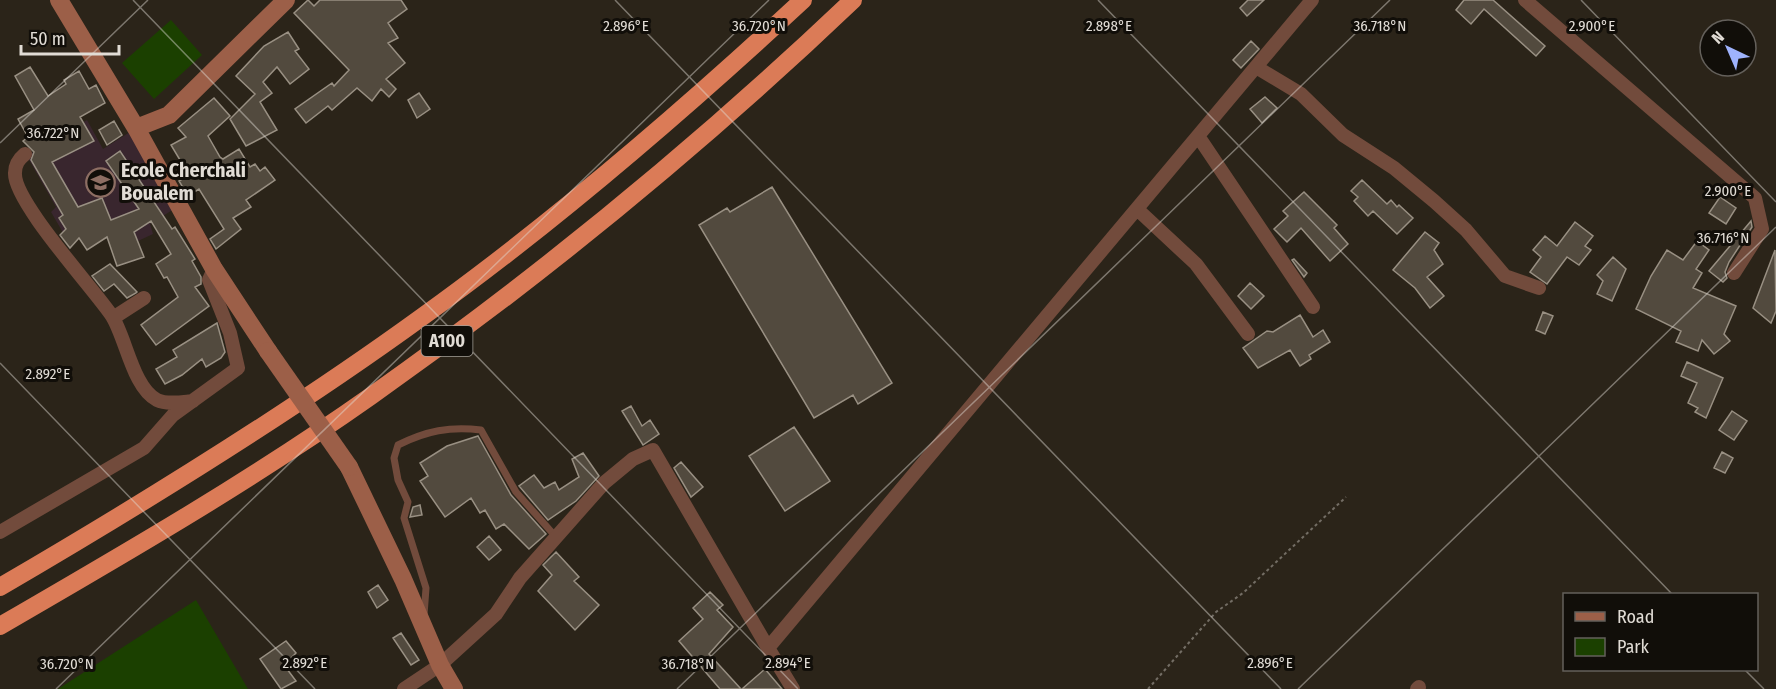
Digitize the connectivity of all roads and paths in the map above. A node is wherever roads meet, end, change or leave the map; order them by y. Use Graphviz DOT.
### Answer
graph roads {
  1 [pos="58,0"];
  2 [pos="286,0"];
  3 [pos="803,0"];
  4 [pos="853,0"];
  5 [pos="1312,0"];
  6 [pos="1525,0"];
  7 [pos="1256,67"];
  8 [pos="136,128"];
  9 [pos="1198,136"];
  10 [pos="25,154"];
  11 [pos="1137,209"];
  12 [pos="214,269"];
  13 [pos="1734,273"];
  14 [pos="1539,288"];
  15 [pos="144,298"];
  16 [pos="1313,307"];
  17 [pos="113,318"];
  18 [pos="1248,334"];
  19 [pos="193,401"];
  20 [pos="1346,496"];
  21 [pos="0,532"];
  22 [pos="556,537"];
  23 [pos="0,587"];
  24 [pos="423,624"];
  25 [pos="0,626"];
  26 [pos="768,648"];
  27 [pos="440,665"];
  28 [pos="404,689"];
  29 [pos="454,689"];
  30 [pos="793,689"];
  31 [pos="1148,689"];
  1 -- 8 [label="street"];
  2 -- 8 [label="street"];
  3 -- 23 [label="highway, A100 / A100"];
  4 -- 25 [label="highway, A100"];
  5 -- 7 [label="street"];
  6 -- 13 [label="street"];
  7 -- 9 [label="street"];
  7 -- 14 [label="street"];
  8 -- 12 [label="street"];
  9 -- 11 [label="street"];
  9 -- 16 [label="street"];
  10 -- 17 [label="street"];
  11 -- 18 [label="street"];
  11 -- 26 [label="street"];
  12 -- 19 [label="street"];
  12 -- 24 [label="street, bridge"];
  15 -- 17 [label="street"];
  17 -- 19 [label="street"];
  19 -- 21 [label="street"];
  20 -- 31 [label="path"];
  22 -- 24 [label="lane"];
  22 -- 26 [label="street"];
  22 -- 27 [label="street"];
  24 -- 27 [label="street"];
  26 -- 30 [label="street"];
  27 -- 28 [label="street"];
  27 -- 29 [label="street"];
}
